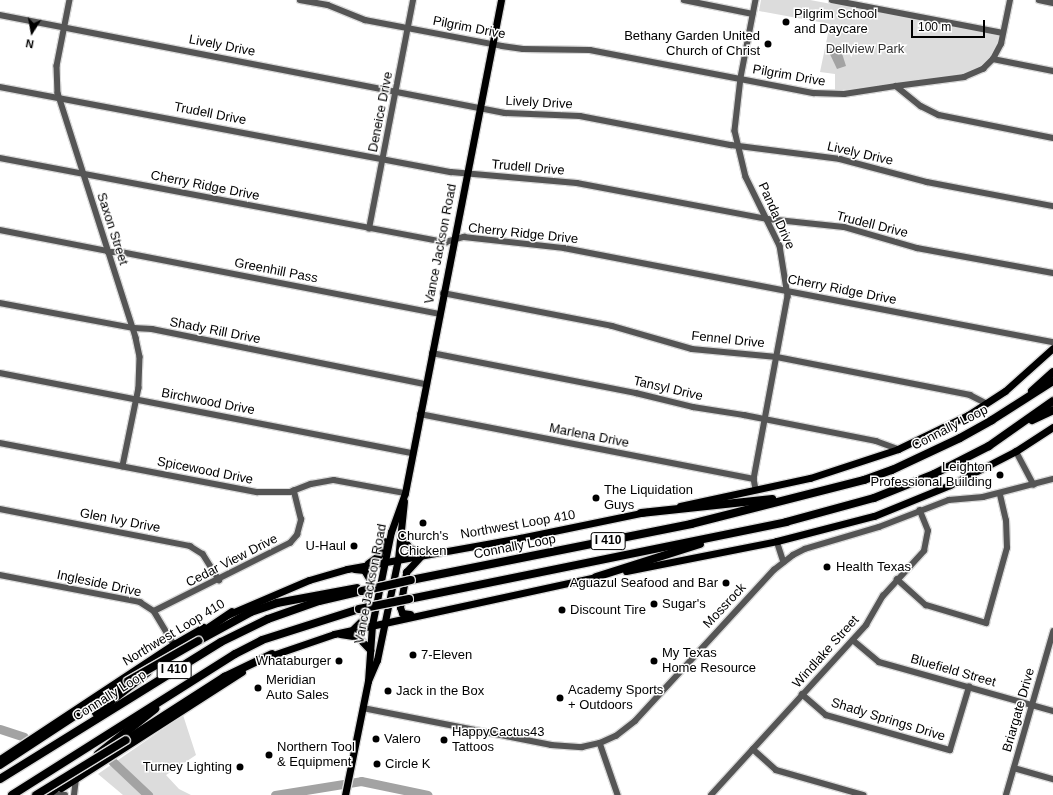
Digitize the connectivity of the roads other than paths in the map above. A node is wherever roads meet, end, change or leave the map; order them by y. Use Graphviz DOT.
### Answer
graph roads {
  1 [pos="70,0"];
  2 [pos="300,0"];
  3 [pos="413,0"];
  4 [pos="501,0"];
  5 [pos="684,0"];
  6 [pos="756,0"];
  7 [pos="832,0"];
  8 [pos="1010,0"];
  9 [pos="1039,0"];
  10 [pos="1053,3"];
  11 [pos="753,14"];
  12 [pos="0,15"];
  13 [pos="64,27"];
  14 [pos="408,28"];
  15 [pos="1003,32"];
  16 [pos="493,44"];
  17 [pos="993,59"];
  18 [pos="1053,71"];
  19 [pos="741,78"];
  20 [pos="896,86"];
  21 [pos="0,87"];
  22 [pos="396,92"];
  23 [pos="59,98"];
  24 [pos="480,108"];
  25 [pos="1053,138"];
  26 [pos="738,146"];
  27 [pos="0,158"];
  28 [pos="383,160"];
  29 [pos="83,174"];
  30 [pos="468,174"];
  31 [pos="1053,206"];
  32 [pos="768,220"];
  33 [pos="369,229"];
  34 [pos="0,230"];
  35 [pos="454,240"];
  36 [pos="108,251"];
  37 [pos="1053,273"];
  38 [pos="788,291"];
  39 [pos="443,293"];
  40 [pos="0,303"];
  41 [pos="440,314"];
  42 [pos="132,328"];
  43 [pos="1053,347"];
  44 [pos="432,353"];
  45 [pos="777,357"];
  46 [pos="1053,372"];
  47 [pos="0,373"];
  48 [pos="1053,381"];
  49 [pos="426,384"];
  50 [pos="137,400"];
  51 [pos="1053,400"];
  52 [pos="986,403"];
  53 [pos="1020,403"];
  54 [pos="1053,410"];
  55 [pos="420,414"];
  56 [pos="765,419"];
  57 [pos="1026,422"];
  58 [pos="1053,427"];
  59 [pos="0,443"];
  60 [pos="898,449"];
  61 [pos="1016,451"];
  62 [pos="412,453"];
  63 [pos="123,466"];
  64 [pos="754,479"];
  65 [pos="1053,479"];
  66 [pos="1034,485"];
  67 [pos="756,489"];
  68 [pos="294,491"];
  69 [pos="405,493"];
  70 [pos="1000,494"];
  71 [pos="805,496"];
  72 [pos="0,509"];
  73 [pos="920,511"];
  74 [pos="641,513"];
  75 [pos="391,532"];
  76 [pos="732,533"];
  77 [pos="401,537"];
  78 [pos="777,541"];
  79 [pos="425,554"];
  80 [pos="398,559"];
  81 [pos="385,561"];
  82 [pos="784,562"];
  83 [pos="365,565"];
  84 [pos="347,569"];
  85 [pos="0,575"];
  86 [pos="596,576"];
  87 [pos="897,579"];
  88 [pos="219,580"];
  89 [pos="363,589"];
  90 [pos="154,612"];
  91 [pos="232,612"];
  92 [pos="432,612"];
  93 [pos="385,622"];
  94 [pos="372,625"];
  95 [pos="353,630"];
  96 [pos="1053,632"];
  97 [pos="334,634"];
  98 [pos="853,640"];
  99 [pos="174,644"];
  100 [pos="1051,644"];
  101 [pos="370,650"];
  102 [pos="272,654"];
  103 [pos="368,681"];
  104 [pos="969,687"];
  105 [pos="177,690"];
  106 [pos="802,694"];
  107 [pos="1032,705"];
  108 [pos="363,708"];
  109 [pos="1053,711"];
  110 [pos="64,739"];
  111 [pos="600,744"];
  112 [pos="753,749"];
  113 [pos="0,759"];
  114 [pos="0,764"];
  115 [pos="1014,768"];
  116 [pos="0,779"];
  117 [pos="76,779"];
  118 [pos="1053,779"];
  119 [pos="12,795"];
  120 [pos="36,795"];
  121 [pos="50,795"];
  122 [pos="65,795"];
  123 [pos="74,795"];
  124 [pos="345,795"];
  125 [pos="618,795"];
  126 [pos="710,795"];
  127 [pos="864,795"];
  128 [pos="1006,795"];
  1 -- 13 [label="street, Saxon Street"];
  2 -- 14 [label="street, Pilgrim Drive"];
  3 -- 14 [label="street, Deneice Drive"];
  4 -- 16 [label="main road, Vance Jackson Road"];
  5 -- 11 [label="street"];
  6 -- 11 [label="street, Panda Drive"];
  7 -- 15 [label="street"];
  8 -- 15 [label="street"];
  9 -- 10 [label="street"];
  11 -- 19 [label="street, Panda Drive"];
  12 -- 13 [label="street, Lively Drive"];
  13 -- 22 [label="street, Lively Drive"];
  13 -- 23 [label="street, Saxon Street"];
  14 -- 16 [label="street, Pilgrim Drive"];
  14 -- 22 [label="street, Deneice Drive"];
  15 -- 17 [label="street"];
  16 -- 19 [label="street, Pilgrim Drive"];
  16 -- 24 [label="main road, Vance Jackson Road"];
  17 -- 18 [label="street"];
  17 -- 20 [label="street, Pilgrim Drive"];
  19 -- 20 [label="street, Pilgrim Drive"];
  19 -- 26 [label="street, Panda Drive"];
  20 -- 25 [label="street"];
  21 -- 23 [label="street, Trudell Drive"];
  22 -- 24 [label="street, Lively Drive"];
  22 -- 28 [label="street, Deneice Drive"];
  23 -- 28 [label="street, Trudell Drive"];
  23 -- 29 [label="street, Saxon Street"];
  24 -- 26 [label="street, Lively Drive"];
  24 -- 30 [label="main road, Vance Jackson Road"];
  26 -- 31 [label="street, Lively Drive"];
  26 -- 32 [label="street, Panda Drive"];
  27 -- 29 [label="street, Cherry Ridge Drive"];
  28 -- 30 [label="street, Trudell Drive"];
  28 -- 33 [label="street, Deneice Drive"];
  29 -- 33 [label="street, Cherry Ridge Drive"];
  29 -- 36 [label="street, Saxon Street"];
  30 -- 32 [label="street, Trudell Drive"];
  30 -- 35 [label="main road, Vance Jackson Road"];
  32 -- 37 [label="street, Trudell Drive"];
  32 -- 38 [label="street, Panda Drive"];
  33 -- 35 [label="street, Cherry Ridge Drive"];
  34 -- 36 [label="street, Greenhill Pass"];
  35 -- 38 [label="street, Cherry Ridge Drive"];
  35 -- 39 [label="main road, Vance Jackson Road"];
  36 -- 41 [label="street, Greenhill Pass"];
  36 -- 42 [label="street, Saxon Street"];
  38 -- 43 [label="street, Cherry Ridge Drive"];
  38 -- 45 [label="street, Panda Drive"];
  39 -- 41 [label="main road, Vance Jackson Road"];
  39 -- 45 [label="street, Fennel Drive"];
  40 -- 42 [label="street, Shady Rill Drive"];
  41 -- 44 [label="main road, Vance Jackson Road"];
  42 -- 49 [label="street, Shady Rill Drive"];
  42 -- 50 [label="street, Saxon Street"];
  43 -- 52 [label="main road, Northwest Loop 410"];
  44 -- 49 [label="main road, Vance Jackson Road"];
  44 -- 56 [label="street, Tansyl Drive"];
  45 -- 52 [label="street, Fennel Drive"];
  45 -- 56 [label="street, Panda Drive"];
  46 -- 53 [label="highway"];
  47 -- 50 [label="street, Birchwood Drive"];
  48 -- 53 [label="highway, Connally Loop / I 410"];
  49 -- 55 [label="main road, Vance Jackson Road"];
  50 -- 62 [label="street, Birchwood Drive"];
  50 -- 63 [label="street, Saxon Street"];
  51 -- 57 [label="highway, I 410"];
  52 -- 60 [label="main road, Northwest Loop 410"];
  53 -- 71 [label="highway, Connally Loop / I 410"];
  54 -- 57 [label="highway"];
  55 -- 62 [label="main road, Vance Jackson Road"];
  55 -- 64 [label="street, Marlena Drive"];
  56 -- 60 [label="street, Tansyl Drive"];
  56 -- 64 [label="street, Panda Drive"];
  57 -- 76 [label="highway, I 410"];
  58 -- 61 [label="main road"];
  59 -- 63 [label="street, Spicewood Drive"];
  60 -- 67 [label="main road, Northwest Loop 410"];
  61 -- 66 [label="street"];
  61 -- 78 [label="main road"];
  62 -- 69 [label="main road, Vance Jackson Road"];
  63 -- 68 [label="street, Spicewood Drive"];
  64 -- 67 [label="street, Panda Drive"];
  65 -- 66 [label="street, Mossrock"];
  66 -- 70 [label="street, Mossrock"];
  67 -- 74 [label="main road, Northwest Loop 410"];
  68 -- 69 [label="street, Spicewood Drive"];
  68 -- 88 [label="street, Cedar View Drive"];
  69 -- 75 [label="main road, Vance Jackson Road"];
  69 -- 77 [label="main road, Vance Jackson Road"];
  70 -- 73 [label="street, Mossrock"];
  70 -- 87 [label="street"];
  71 -- 74 [label="highway"];
  71 -- 89 [label="highway, Connally Loop / I 410, bridge"];
  72 -- 88 [label="street, Glen Ivy Drive"];
  73 -- 82 [label="street, Mossrock"];
  73 -- 87 [label="street, Windlake Street"];
  74 -- 79 [label="main road, Northwest Loop 410"];
  75 -- 81 [label="main road, Vance Jackson Road"];
  75 -- 83 [label="main road"];
  76 -- 86 [label="highway"];
  76 -- 105 [label="highway, I 410, bridge"];
  77 -- 79 [label="main road"];
  77 -- 80 [label="main road, Vance Jackson Road"];
  78 -- 82 [label="street"];
  78 -- 86 [label="main road"];
  79 -- 80 [label="main road, Northwest Loop 410"];
  79 -- 92 [label="main road"];
  80 -- 81 [label="main road, Northwest Loop 410"];
  80 -- 93 [label="main road, Vance Jackson Road"];
  81 -- 83 [label="main road, Northwest Loop 410"];
  81 -- 94 [label="main road, Vance Jackson Road"];
  82 -- 111 [label="street, Mossrock"];
  83 -- 84 [label="main road, Northwest Loop 410"];
  84 -- 91 [label="main road, Northwest Loop 410"];
  84 -- 95 [label="main road"];
  85 -- 90 [label="street, Ingleside Drive"];
  86 -- 92 [label="main road"];
  87 -- 98 [label="street, Windlake Street"];
  88 -- 90 [label="street, Cedar View Drive"];
  89 -- 110 [label="highway, Connally Loop / I 410"];
  89 -- 114 [label="highway, bridge"];
  90 -- 99 [label="street, Ingleside Drive"];
  91 -- 99 [label="main road, Northwest Loop 410"];
  91 -- 110 [label="highway"];
  92 -- 93 [label="main road"];
  93 -- 94 [label="main road"];
  93 -- 103 [label="main road, Vance Jackson Road"];
  94 -- 95 [label="main road"];
  94 -- 101 [label="main road, Vance Jackson Road"];
  95 -- 97 [label="main road"];
  96 -- 100 [label="street, Briargate Drive"];
  97 -- 101 [label="main road"];
  97 -- 102 [label="main road"];
  98 -- 104 [label="street, Bluefield Street"];
  98 -- 106 [label="street, Windlake Street"];
  99 -- 113 [label="main road, Northwest Loop 410"];
  100 -- 107 [label="street, Briargate Drive"];
  101 -- 103 [label="main road, Vance Jackson Road"];
  102 -- 117 [label="main road"];
  102 -- 120 [label="highway, bridge"];
  103 -- 108 [label="main road, Vance Jackson Road"];
  104 -- 106 [label="street, Shady Springs Drive"];
  104 -- 107 [label="street, Bluefield Street"];
  105 -- 119 [label="highway, I 410"];
  105 -- 121 [label="highway"];
  106 -- 112 [label="street, Windlake Street"];
  107 -- 109 [label="street, Bluefield Street"];
  107 -- 115 [label="street, Briargate Drive"];
  108 -- 111 [label="street, Mossrock"];
  108 -- 124 [label="main road, Vance Jackson Road"];
  110 -- 116 [label="highway, Connally Loop / I 410"];
  111 -- 125 [label="street"];
  112 -- 126 [label="street, Windlake Street"];
  112 -- 127 [label="street"];
  115 -- 118 [label="street"];
  115 -- 128 [label="street, Briargate Drive"];
  117 -- 121 [label="main road"];
  117 -- 123 [label="street"];
  121 -- 122 [label="street"];
}
